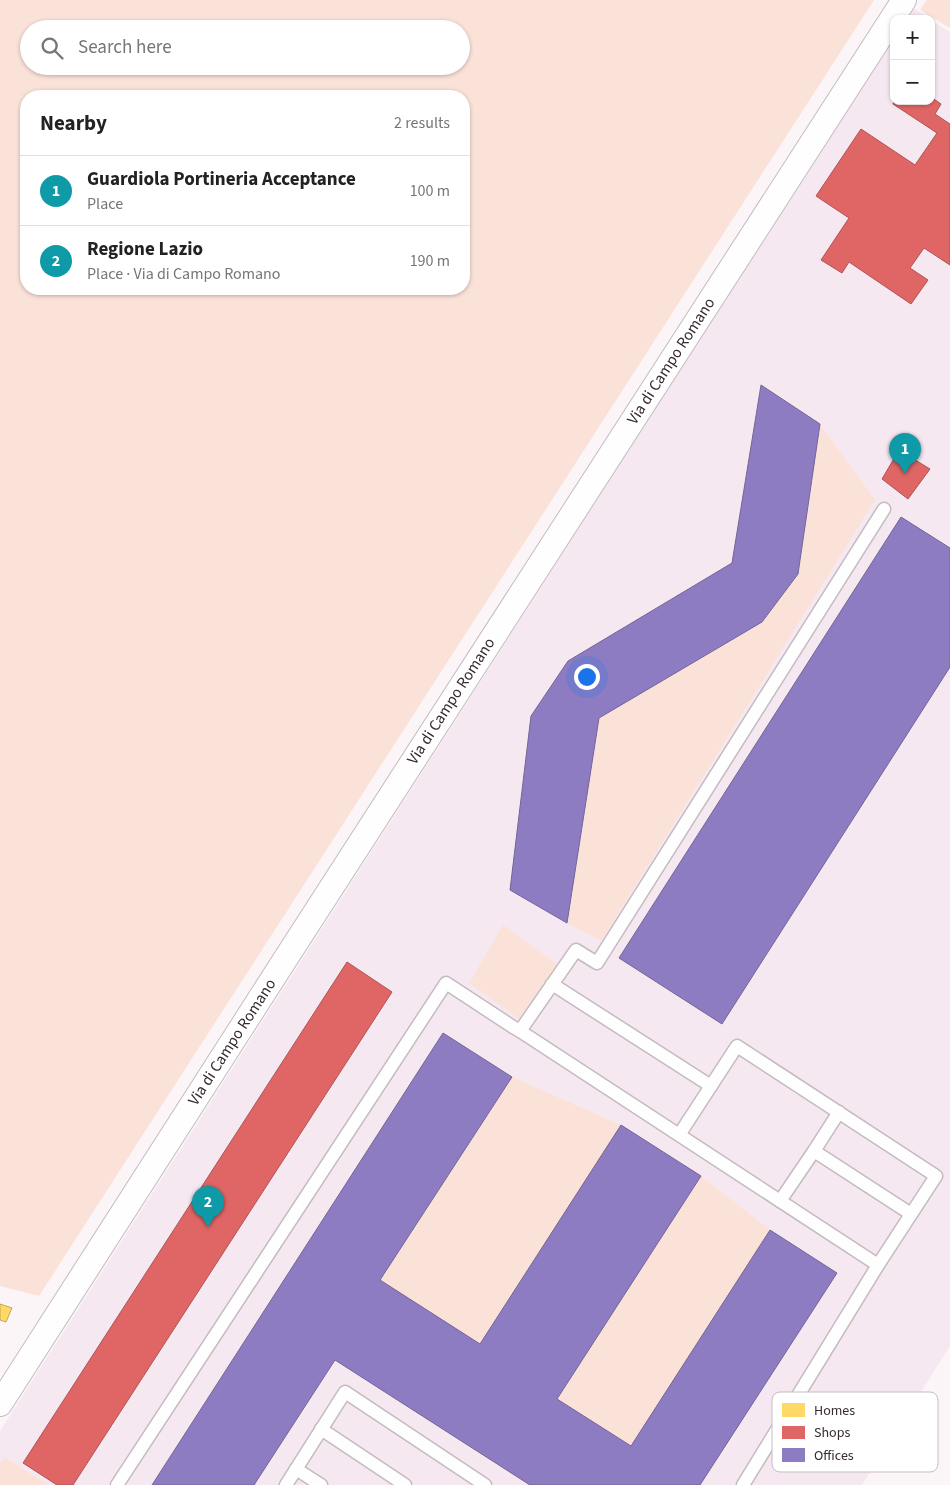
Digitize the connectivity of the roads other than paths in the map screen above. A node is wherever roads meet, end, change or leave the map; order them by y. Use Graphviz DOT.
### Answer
graph roads {
  1 [pos="904,0"];
  2 [pos="884,509"];
  3 [pos="552,984"];
  4 [pos="520,1031"];
  5 [pos="711,1086"];
  6 [pos="839,1112"];
  7 [pos="679,1135"];
  8 [pos="814,1151"];
  9 [pos="780,1201"];
  10 [pos="911,1214"];
  11 [pos="878,1265"];
  12 [pos="800,1392"];
  13 [pos="0,1404"];
  14 [pos="322,1429"];
  15 [pos="772,1438"];
  16 [pos="296,1469"];
  17 [pos="116,1485"];
  18 [pos="286,1485"];
  19 [pos="321,1485"];
  20 [pos="405,1485"];
  21 [pos="485,1485"];
  22 [pos="743,1485"];
  1 -- 13 [label="street, Via di Campo Romano"];
  2 -- 3 [label="lane"];
  3 -- 4 [label="lane"];
  3 -- 5 [label="lane"];
  4 -- 7 [label="lane"];
  4 -- 17 [label="lane"];
  5 -- 6 [label="lane"];
  5 -- 7 [label="lane"];
  6 -- 8 [label="lane"];
  6 -- 10 [label="lane"];
  7 -- 9 [label="lane"];
  8 -- 9 [label="lane"];
  8 -- 10 [label="lane"];
  9 -- 11 [label="lane"];
  10 -- 11 [label="lane"];
  11 -- 12 [label="lane"];
  14 -- 16 [label="lane"];
  14 -- 20 [label="lane"];
  14 -- 21 [label="lane"];
  15 -- 22 [label="lane"];
  16 -- 18 [label="lane"];
  16 -- 19 [label="lane"];
}
